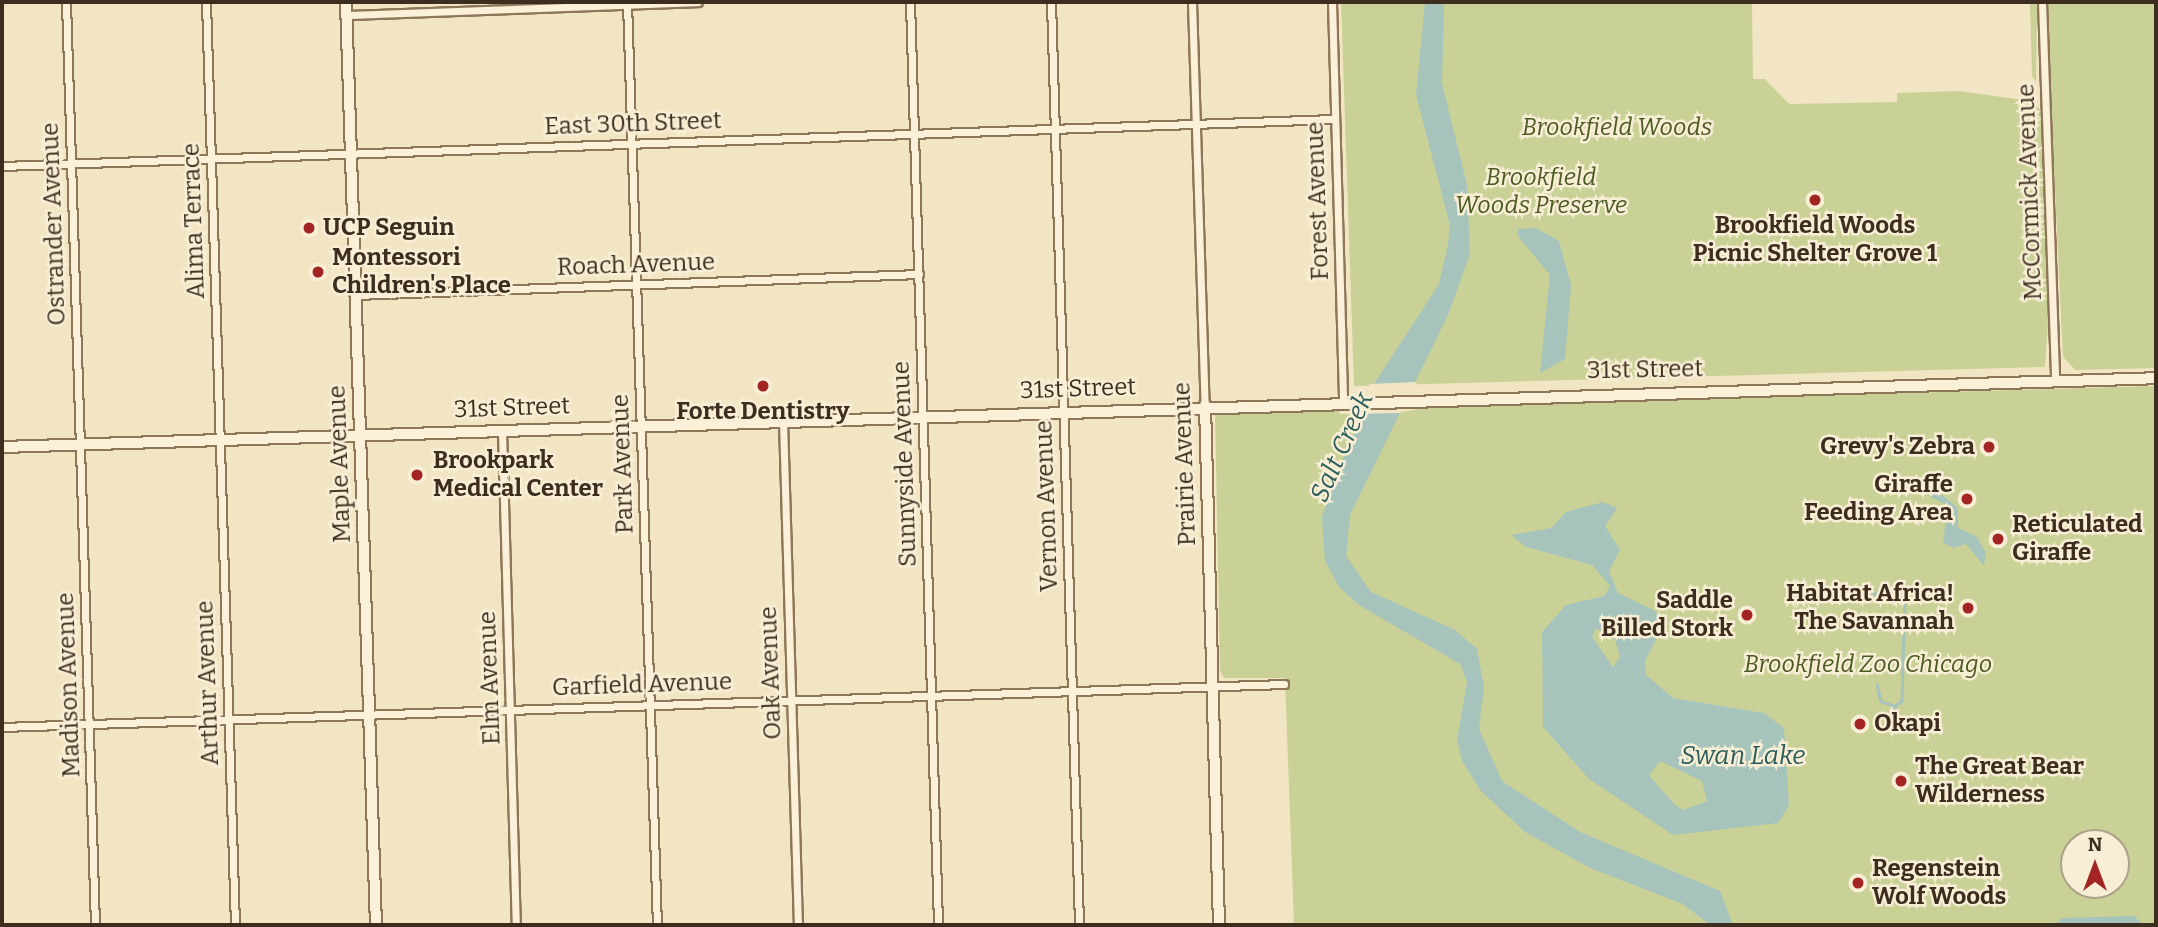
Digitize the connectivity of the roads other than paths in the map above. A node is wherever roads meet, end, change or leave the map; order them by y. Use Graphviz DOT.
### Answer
graph roads {
  1 [pos="66,2"];
  2 [pos="206,2"];
  3 [pos="346,2"];
  4 [pos="698,2"];
  5 [pos="910,2"];
  6 [pos="1051,2"];
  7 [pos="1192,2"];
  8 [pos="1332,2"];
  9 [pos="2042,2"];
  10 [pos="627,3"];
  11 [pos="346,15"];
  12 [pos="1335,119"];
  13 [pos="1195,124"];
  14 [pos="1055,128"];
  15 [pos="915,134"];
  16 [pos="631,144"];
  17 [pos="351,153"];
  18 [pos="211,158"];
  19 [pos="71,163"];
  20 [pos="2,166"];
  21 [pos="919,274"];
  22 [pos="635,284"];
  23 [pos="355,295"];
  24 [pos="2156,378"];
  25 [pos="2055,381"];
  26 [pos="1343,400"];
  27 [pos="1205,405"];
  28 [pos="1063,410"];
  29 [pos="923,415"];
  30 [pos="783,420"];
  31 [pos="641,425"];
  32 [pos="502,430"];
  33 [pos="360,435"];
  34 [pos="220,440"];
  35 [pos="81,444"];
  36 [pos="2,447"];
  37 [pos="1284,684"];
  38 [pos="1212,685"];
  39 [pos="1072,690"];
  40 [pos="931,694"];
  41 [pos="790,698"];
  42 [pos="650,704"];
  43 [pos="510,709"];
  44 [pos="369,714"];
  45 [pos="229,719"];
  46 [pos="89,724"];
  47 [pos="2,727"];
  48 [pos="94,925"];
  49 [pos="235,925"];
  50 [pos="376,925"];
  51 [pos="516,925"];
  52 [pos="657,925"];
  53 [pos="798,925"];
  54 [pos="938,925"];
  55 [pos="1079,925"];
  56 [pos="1219,925"];
  1 -- 19 [label="street, Ostrander Avenue"];
  2 -- 18 [label="street, Alima Terrace"];
  3 -- 11 [label="street, Maple Avenue"];
  4 -- 10 [label="street"];
  5 -- 15 [label="street, Sunnyside Avenue"];
  6 -- 14 [label="street, Vernon Avenue"];
  7 -- 13 [label="street, Prairie Avenue"];
  8 -- 12 [label="street, Forest Avenue"];
  9 -- 25 [label="street, McCormick Avenue"];
  10 -- 11 [label="street"];
  10 -- 16 [label="street, Park Avenue"];
  11 -- 17 [label="street, Maple Avenue"];
  12 -- 13 [label="street, East 30th Street"];
  12 -- 26 [label="street, Forest Avenue"];
  13 -- 14 [label="street, East 30th Street"];
  13 -- 27 [label="street, Prairie Avenue"];
  14 -- 15 [label="street, East 30th Street"];
  14 -- 28 [label="street, Vernon Avenue"];
  15 -- 16 [label="street, East 30th Street"];
  15 -- 21 [label="street, Sunnyside Avenue"];
  16 -- 17 [label="street, East 30th Street"];
  16 -- 22 [label="street, Park Avenue"];
  17 -- 18 [label="street, East 30th Street"];
  17 -- 23 [label="street, Maple Avenue"];
  18 -- 19 [label="street, East 30th Street"];
  18 -- 34 [label="street, Alima Terrace"];
  19 -- 20 [label="street, East 30th Street"];
  19 -- 35 [label="street, Ostrander Avenue"];
  21 -- 22 [label="street, Roach Avenue"];
  21 -- 29 [label="street, Sunnyside Avenue"];
  22 -- 23 [label="street, Roach Avenue"];
  22 -- 31 [label="street, Park Avenue"];
  23 -- 33 [label="street, Maple Avenue"];
  24 -- 25 [label="main road, 31st Street"];
  25 -- 26 [label="main road, 31st Street"];
  26 -- 27 [label="main road, 31st Street"];
  27 -- 28 [label="main road, 31st Street"];
  27 -- 38 [label="street, Prairie Avenue"];
  28 -- 29 [label="main road, 31st Street"];
  28 -- 39 [label="street, Vernon Avenue"];
  29 -- 30 [label="main road, 31st Street"];
  29 -- 40 [label="street, Sunnyside Avenue"];
  30 -- 31 [label="main road, 31st Street"];
  30 -- 41 [label="street, Oak Avenue"];
  31 -- 32 [label="main road, 31st Street"];
  31 -- 42 [label="street, Park Avenue"];
  32 -- 33 [label="main road, 31st Street"];
  32 -- 43 [label="street, Elm Avenue"];
  33 -- 34 [label="main road, 31st Street"];
  33 -- 44 [label="street, Maple Avenue"];
  34 -- 35 [label="main road, 31st Street"];
  34 -- 45 [label="street, Arthur Avenue"];
  35 -- 36 [label="main road, 31st Street"];
  35 -- 46 [label="street, Madison Avenue"];
  37 -- 38 [label="street, Garfield Avenue"];
  38 -- 39 [label="street, Garfield Avenue"];
  38 -- 56 [label="street, Prairie Avenue"];
  39 -- 40 [label="street, Garfield Avenue"];
  39 -- 55 [label="street, Vernon Avenue"];
  40 -- 41 [label="street, Garfield Avenue"];
  40 -- 54 [label="street, Sunnyside Avenue"];
  41 -- 42 [label="street, Garfield Avenue"];
  41 -- 53 [label="street, Oak Avenue"];
  42 -- 43 [label="street, Garfield Avenue"];
  42 -- 52 [label="street, Park Avenue"];
  43 -- 44 [label="street, Garfield Avenue"];
  43 -- 51 [label="street, Elm Avenue"];
  44 -- 45 [label="street, Garfield Avenue"];
  44 -- 50 [label="street, Maple Avenue"];
  45 -- 46 [label="street, Garfield Avenue"];
  45 -- 49 [label="street, Arthur Avenue"];
  46 -- 47 [label="street, Garfield Avenue"];
  46 -- 48 [label="street, Madison Avenue"];
}
